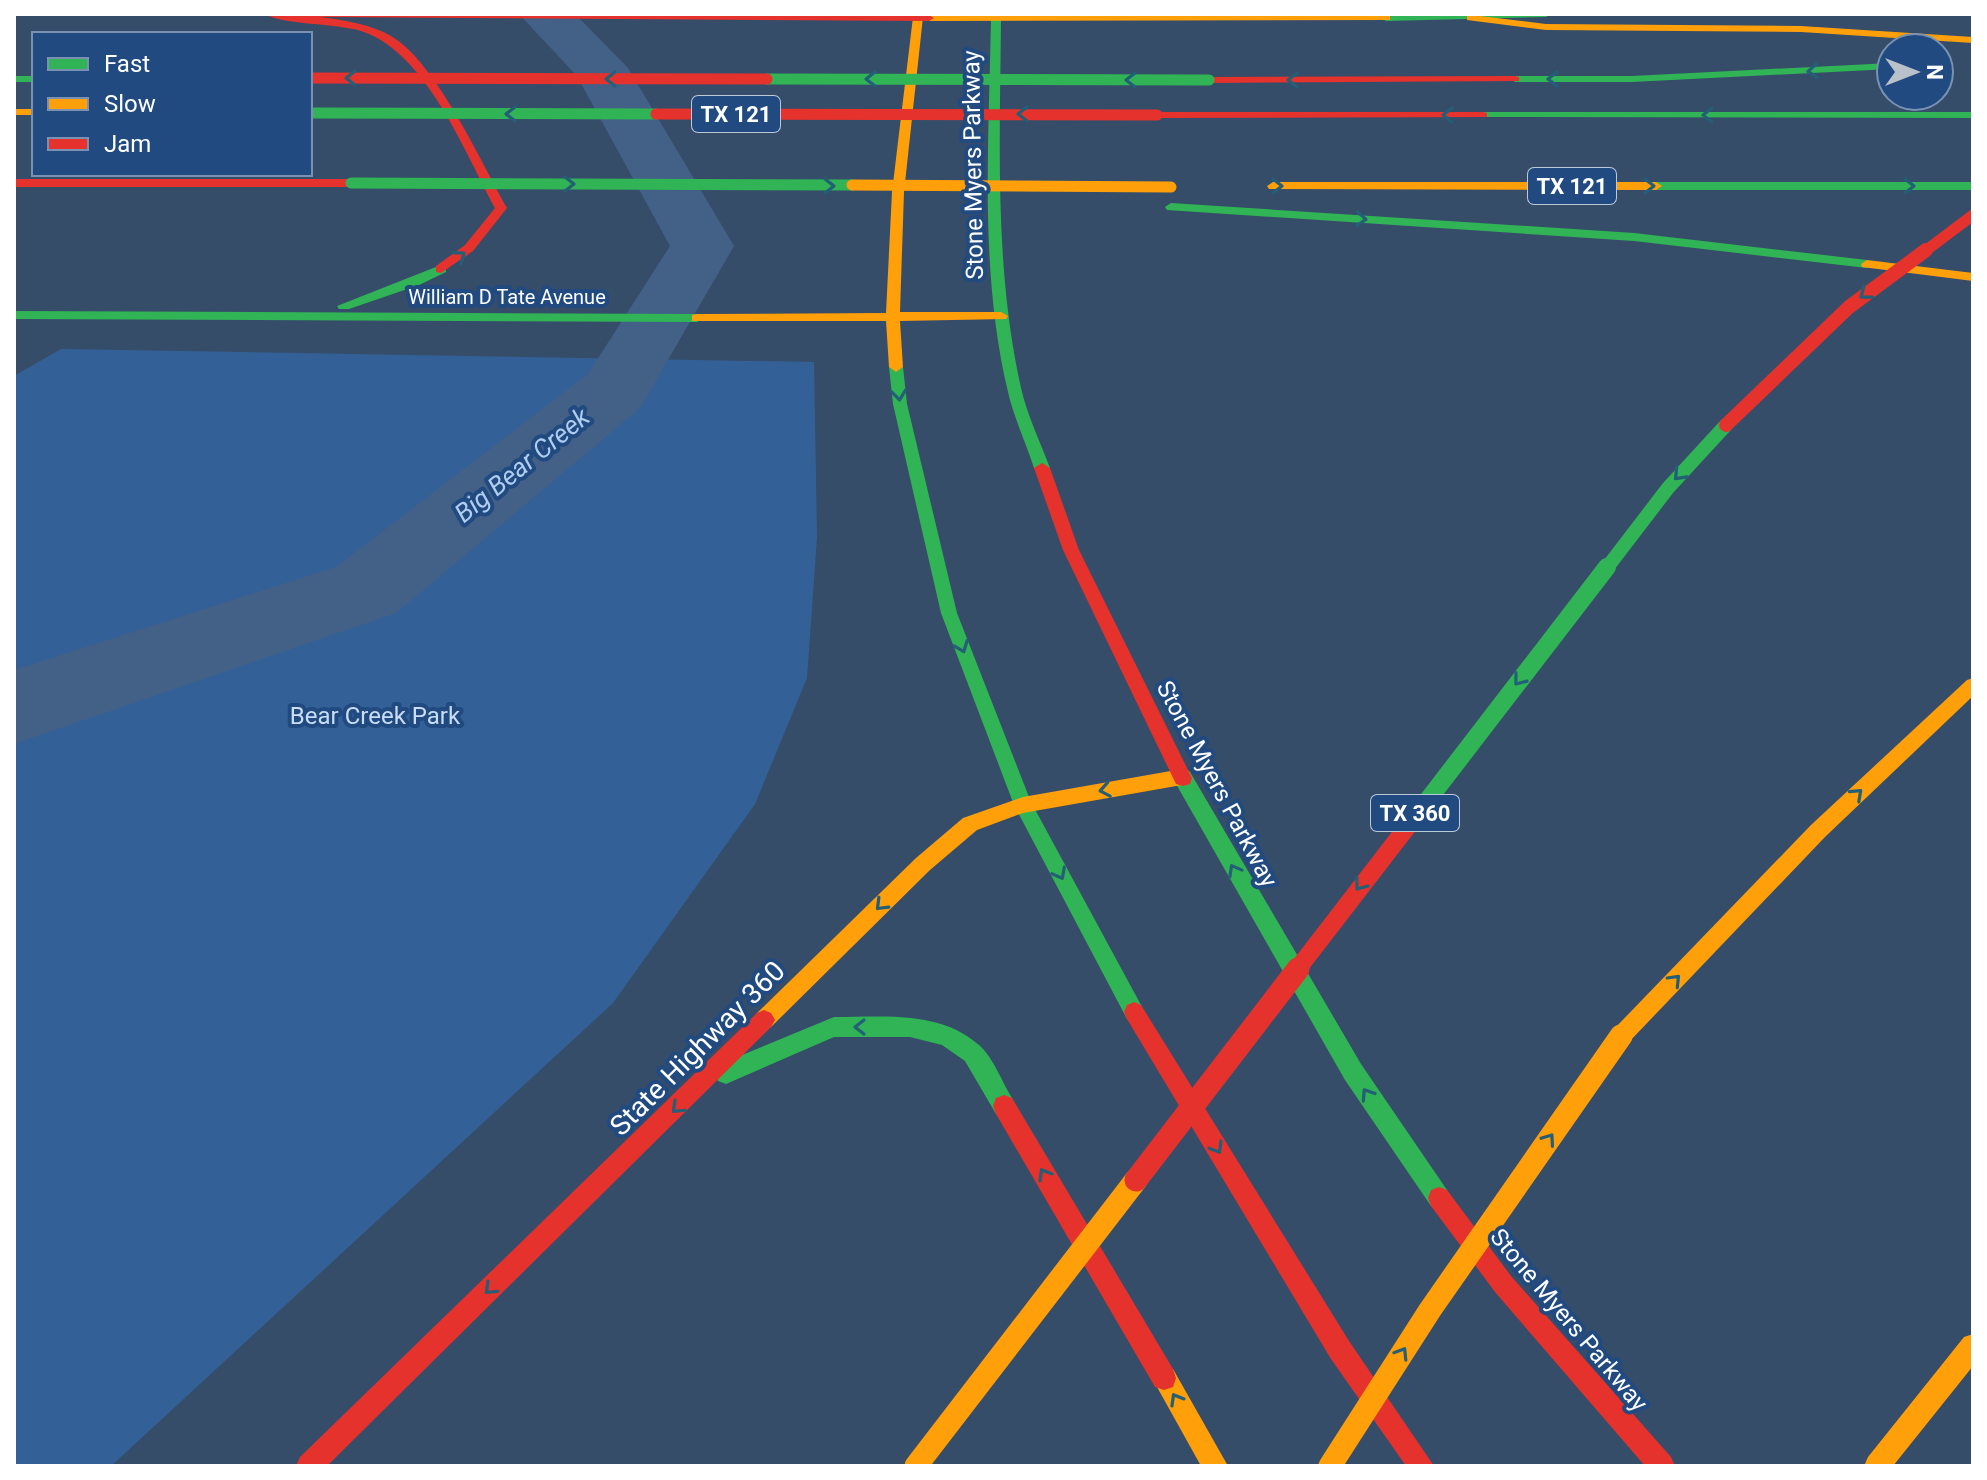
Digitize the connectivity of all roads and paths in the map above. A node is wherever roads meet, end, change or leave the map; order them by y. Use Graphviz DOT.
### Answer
graph roads {
  1 [pos="270,14"];
  2 [pos="313,14"];
  3 [pos="1546,14"];
  4 [pos="459,15"];
  5 [pos="628,16"];
  6 [pos="918,17"];
  7 [pos="996,18"];
  8 [pos="1471,18"];
  9 [pos="1973,40"];
  10 [pos="1875,67"];
  11 [pos="312,78"];
  12 [pos="312,113"];
  13 [pos="1973,115"];
  14 [pos="14,183"];
  15 [pos="184,184"];
  16 [pos="1179,186"];
  17 [pos="1250,186"];
  18 [pos="1973,186"];
  19 [pos="911,187"];
  20 [pos="28,202"];
  21 [pos="1047,205"];
  22 [pos="1164,207"];
  23 [pos="1973,215"];
  24 [pos="1973,277"];
  25 [pos="14,315"];
  26 [pos="1001,316"];
  27 [pos="283,317"];
  28 [pos="891,317"];
  29 [pos="1973,685"];
  30 [pos="1182,777"];
  31 [pos="1023,805"];
  32 [pos="703,1083"];
  33 [pos="1973,1346"];
  34 [pos="309,1466"];
  35 [pos="916,1466"];
  36 [pos="1215,1466"];
  37 [pos="1330,1466"];
  38 [pos="1421,1466"];
  39 [pos="1662,1466"];
  40 [pos="1877,1466"];
  27 -- 1 [label="main road, one-way"];
  2 -- 4 [label="main road"];
  3 -- 8 [label="main road"];
  4 -- 5 [label="main road"];
  5 -- 6 [label="main road"];
  6 -- 7 [label="main road"];
  6 -- 28 [label="main road"];
  7 -- 8 [label="main road"];
  7 -- 26 [label="main road, Stone Myers Parkway"];
  8 -- 9 [label="main road"];
  10 -- 11 [label="main road, one-way, bridge"];
  13 -- 12 [label="main road, TX 121, one-way, bridge"];
  14 -- 15 [label="main road"];
  15 -- 19 [label="main road, one-way, bridge"];
  15 -- 20 [label="main road"];
  16 -- 19 [label="main road, bridge"];
  17 -- 18 [label="main road, TX 121, one-way"];
  19 -- 21 [label="main road"];
  22 -- 24 [label="main road, one-way"];
  23 -- 35 [label="main road, TX 360, one-way, bridge"];
  25 -- 27 [label="main road, William D Tate Avenue"];
  26 -- 28 [label="main road, William D Tate Avenue"];
  26 -- 30 [label="main road, Stone Myers Parkway"];
  27 -- 28 [label="main road, William D Tate Avenue"];
  28 -- 31 [label="main road, one-way"];
  37 -- 29 [label="main road, one-way, bridge"];
  30 -- 31 [label="main road, State Highway 360, one-way"];
  39 -- 30 [label="main road, Stone Myers Parkway, one-way"];
  31 -- 32 [label="main road, State Highway 360, one-way"];
  31 -- 38 [label="main road, one-way"];
  32 -- 34 [label="main road, State Highway 360, one-way"];
  36 -- 32 [label="main road, one-way"];
  33 -- 40 [label="main road"];
}
